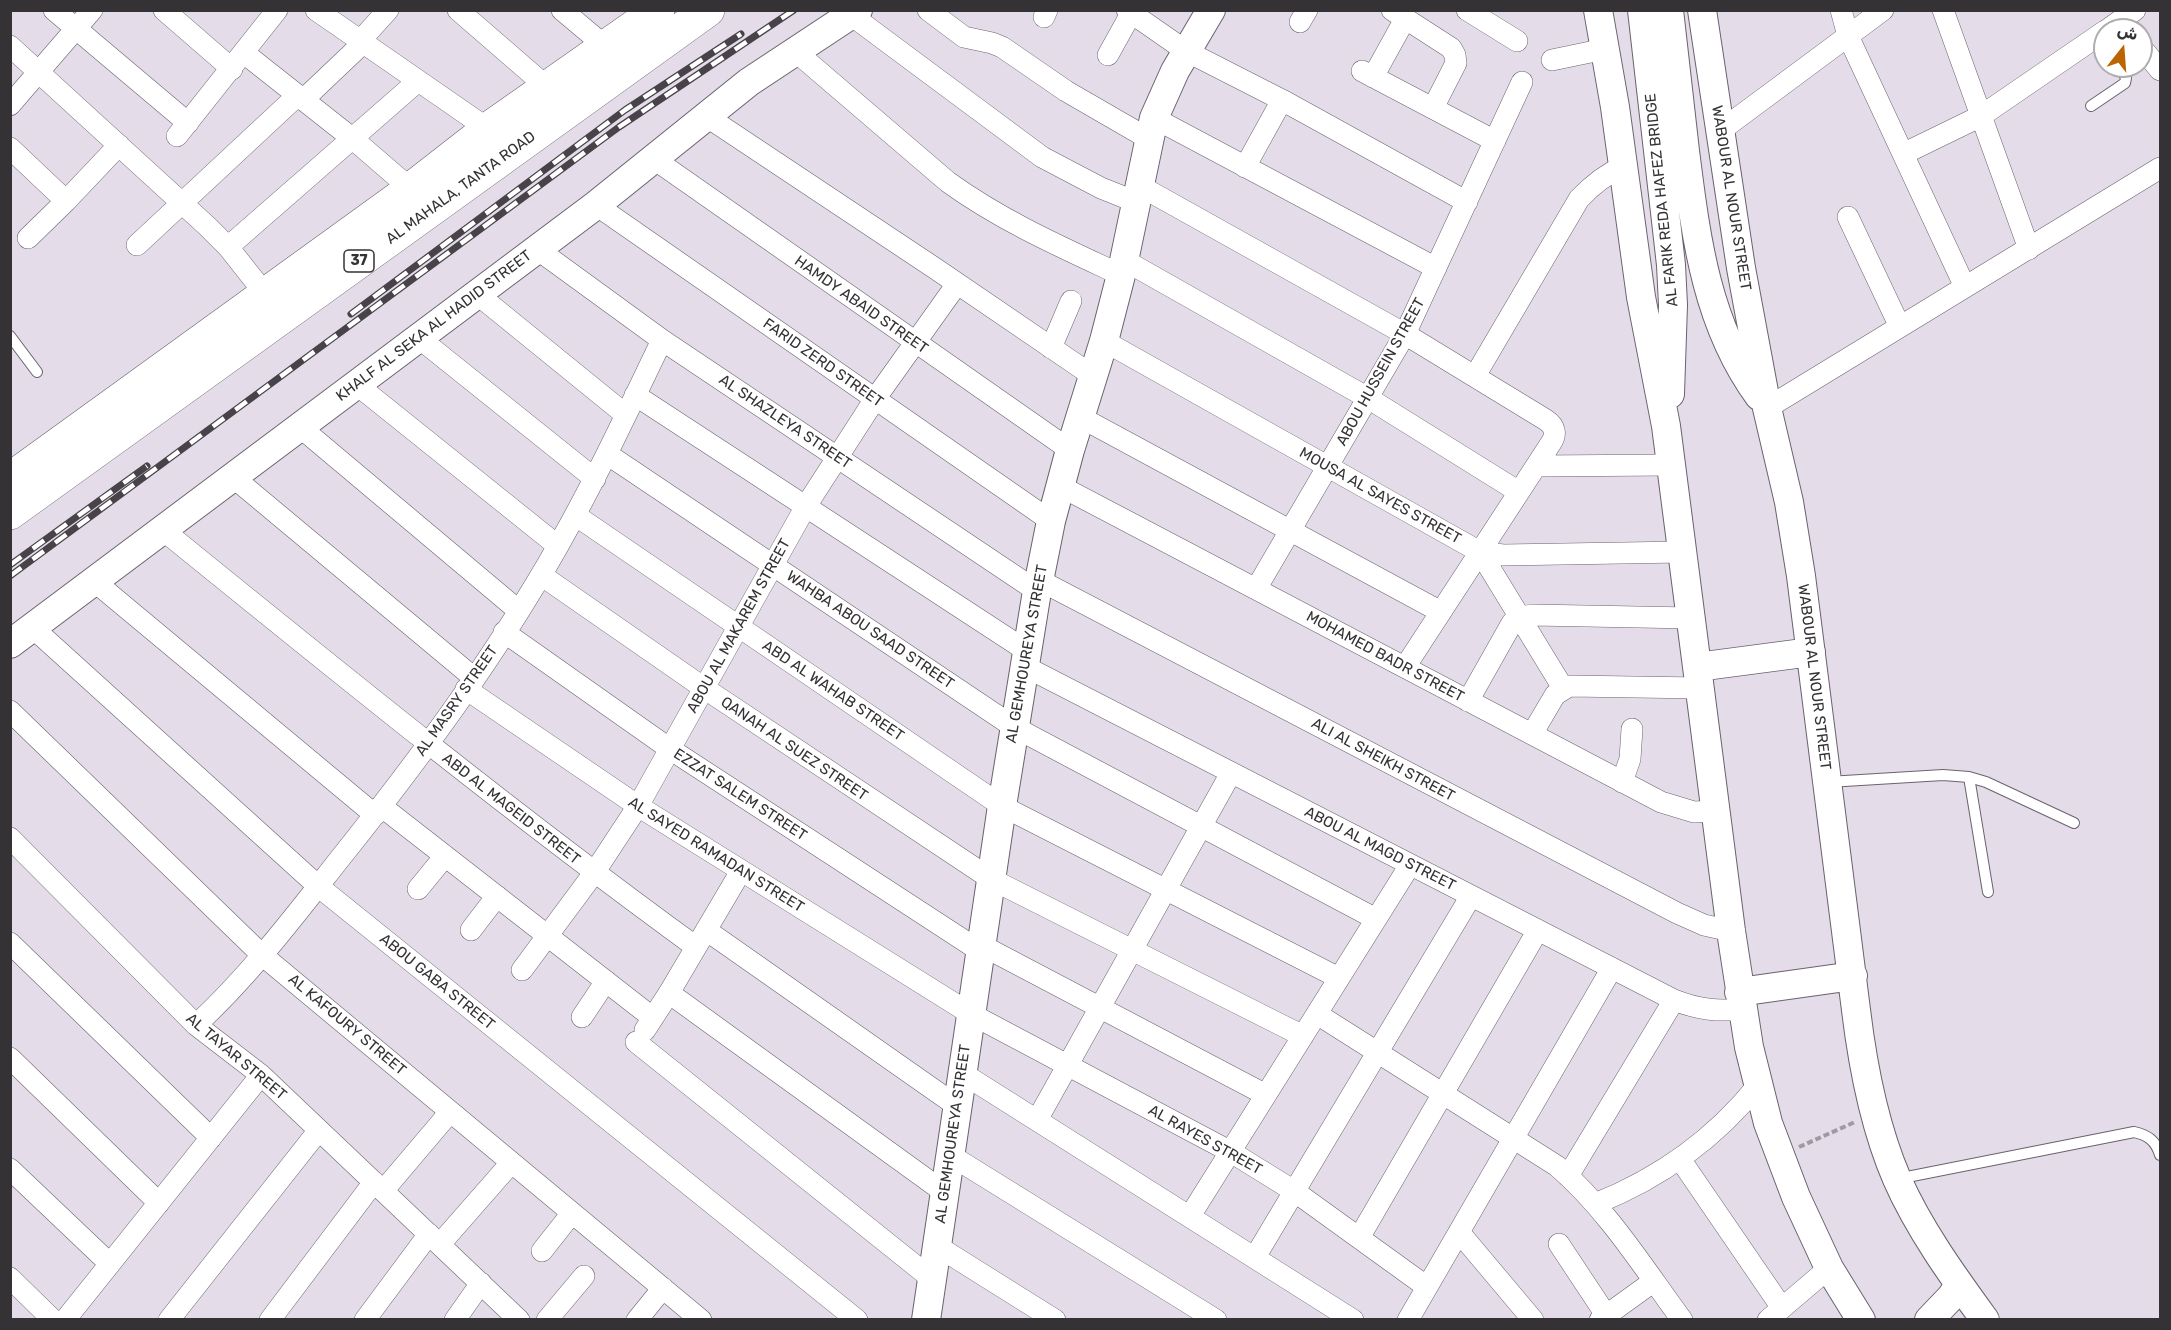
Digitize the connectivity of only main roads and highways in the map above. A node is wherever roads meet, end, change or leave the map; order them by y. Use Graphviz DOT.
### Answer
graph roads {
  1 [pos="658,10"];
  2 [pos="708,10"];
  3 [pos="93,436"];
  4 [pos="28,478"];
  5 [pos="10,513"];
  1 -- 3 [label="main road, AL MAHALA, TANTA ROAD / 37"];
  2 -- 3 [label="main road, AL MAHALA, TANTA ROAD / 37"];
  3 -- 4 [label="main road, AL MAHALA, TANTA ROAD / 37"];
  4 -- 5 [label="main road, AL MAHALA, TANTA ROAD / 37"];
}
